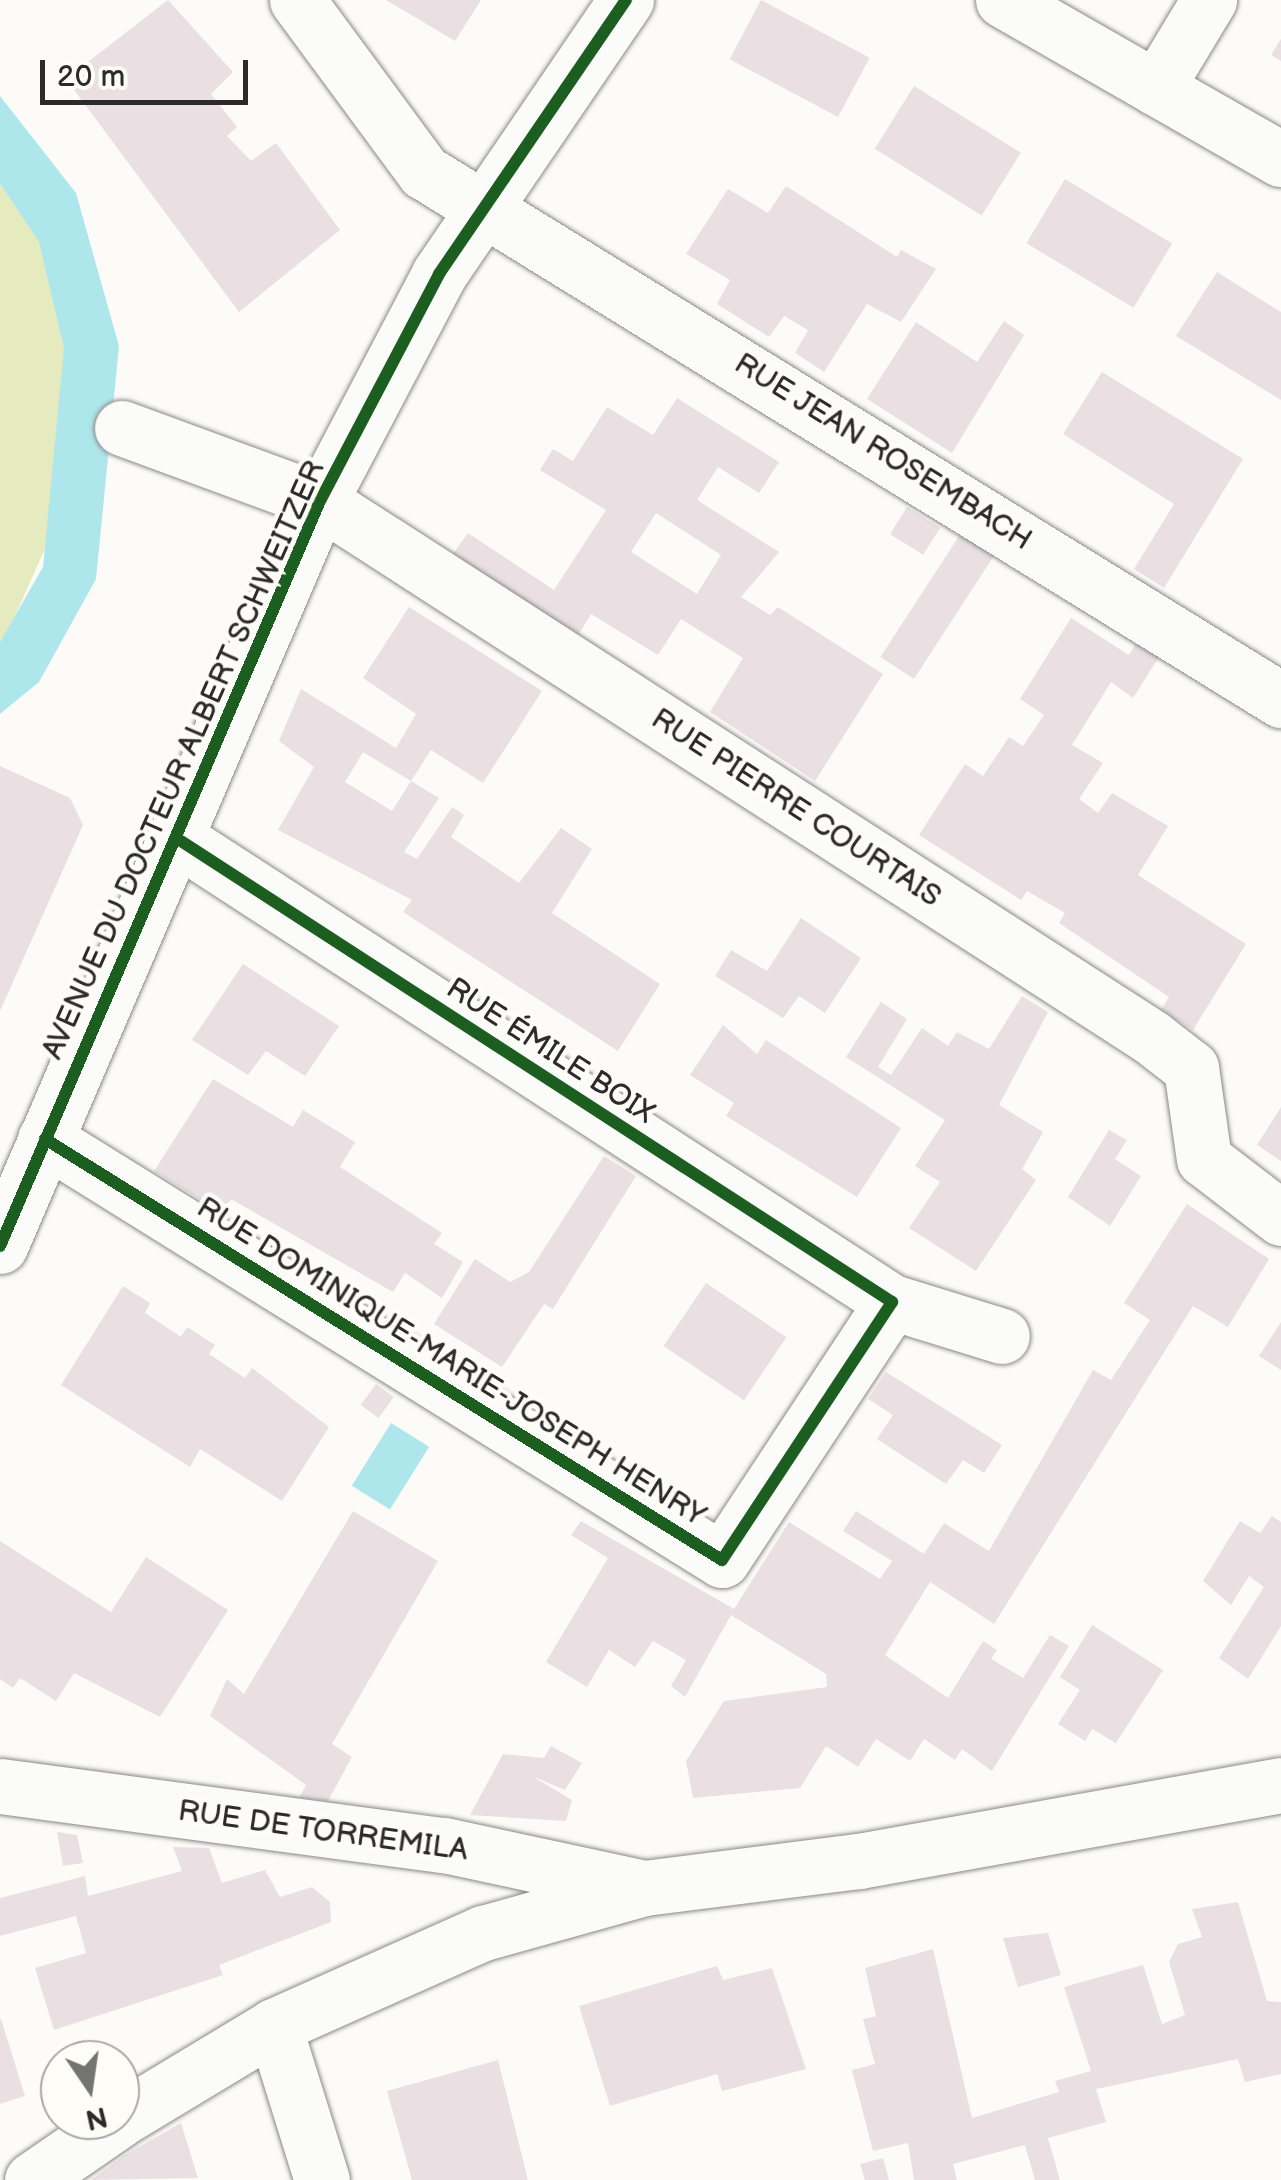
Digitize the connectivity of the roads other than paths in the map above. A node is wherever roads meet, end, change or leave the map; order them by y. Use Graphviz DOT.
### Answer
graph roads {
  1 [pos="297,0"];
  2 [pos="626,0"];
  3 [pos="1003,0"];
  4 [pos="1209,0"];
  5 [pos="1156,88"];
  6 [pos="1281,159"];
  7 [pos="484,204"];
  8 [pos="122,428"];
  9 [pos="320,502"];
  10 [pos="1281,700"];
  11 [pos="181,841"];
  12 [pos="45,1139"];
  13 [pos="1281,1218"];
  14 [pos="0,1246"];
  15 [pos="892,1302"];
  16 [pos="1002,1336"];
  17 [pos="1281,1785"];
  18 [pos="0,1786"];
  19 [pos="644,1888"];
  20 [pos="274,2026"];
  21 [pos="140,2107"];
  22 [pos="90,2140"];
  23 [pos="32,2180"];
  24 [pos="322,2180"];
  1 -- 7 [label="street, RUE JEAN ROSEMBACH"];
  2 -- 7 [label="street, AVENUE DU DOCTEUR ALBERT SCHWEITZER"];
  3 -- 5 [label="street"];
  4 -- 5 [label="street"];
  5 -- 6 [label="street"];
  7 -- 9 [label="street, AVENUE DU DOCTEUR ALBERT SCHWEITZER"];
  7 -- 10 [label="street, RUE JEAN ROSEMBACH"];
  8 -- 9 [label="street, RUE PIERRE COURTAIS"];
  9 -- 11 [label="street, AVENUE DU DOCTEUR ALBERT SCHWEITZER"];
  9 -- 13 [label="street, RUE PIERRE COURTAIS"];
  11 -- 12 [label="street, AVENUE DU DOCTEUR ALBERT SCHWEITZER"];
  11 -- 15 [label="street, RUE ÉMILE BOIX"];
  12 -- 14 [label="street, AVENUE DU DOCTEUR ALBERT SCHWEITZER"];
  12 -- 15 [label="street, RUE DOMINIQUE-MARIE-JOSEPH HENRY"];
  15 -- 16 [label="street, RUE ÉMILE BOIX"];
  17 -- 19 [label="street"];
  18 -- 19 [label="street, RUE DE TORREMILA"];
  19 -- 20 [label="street"];
  20 -- 21 [label="street"];
  20 -- 24 [label="street"];
  22 -- 23 [label="street"];
}
